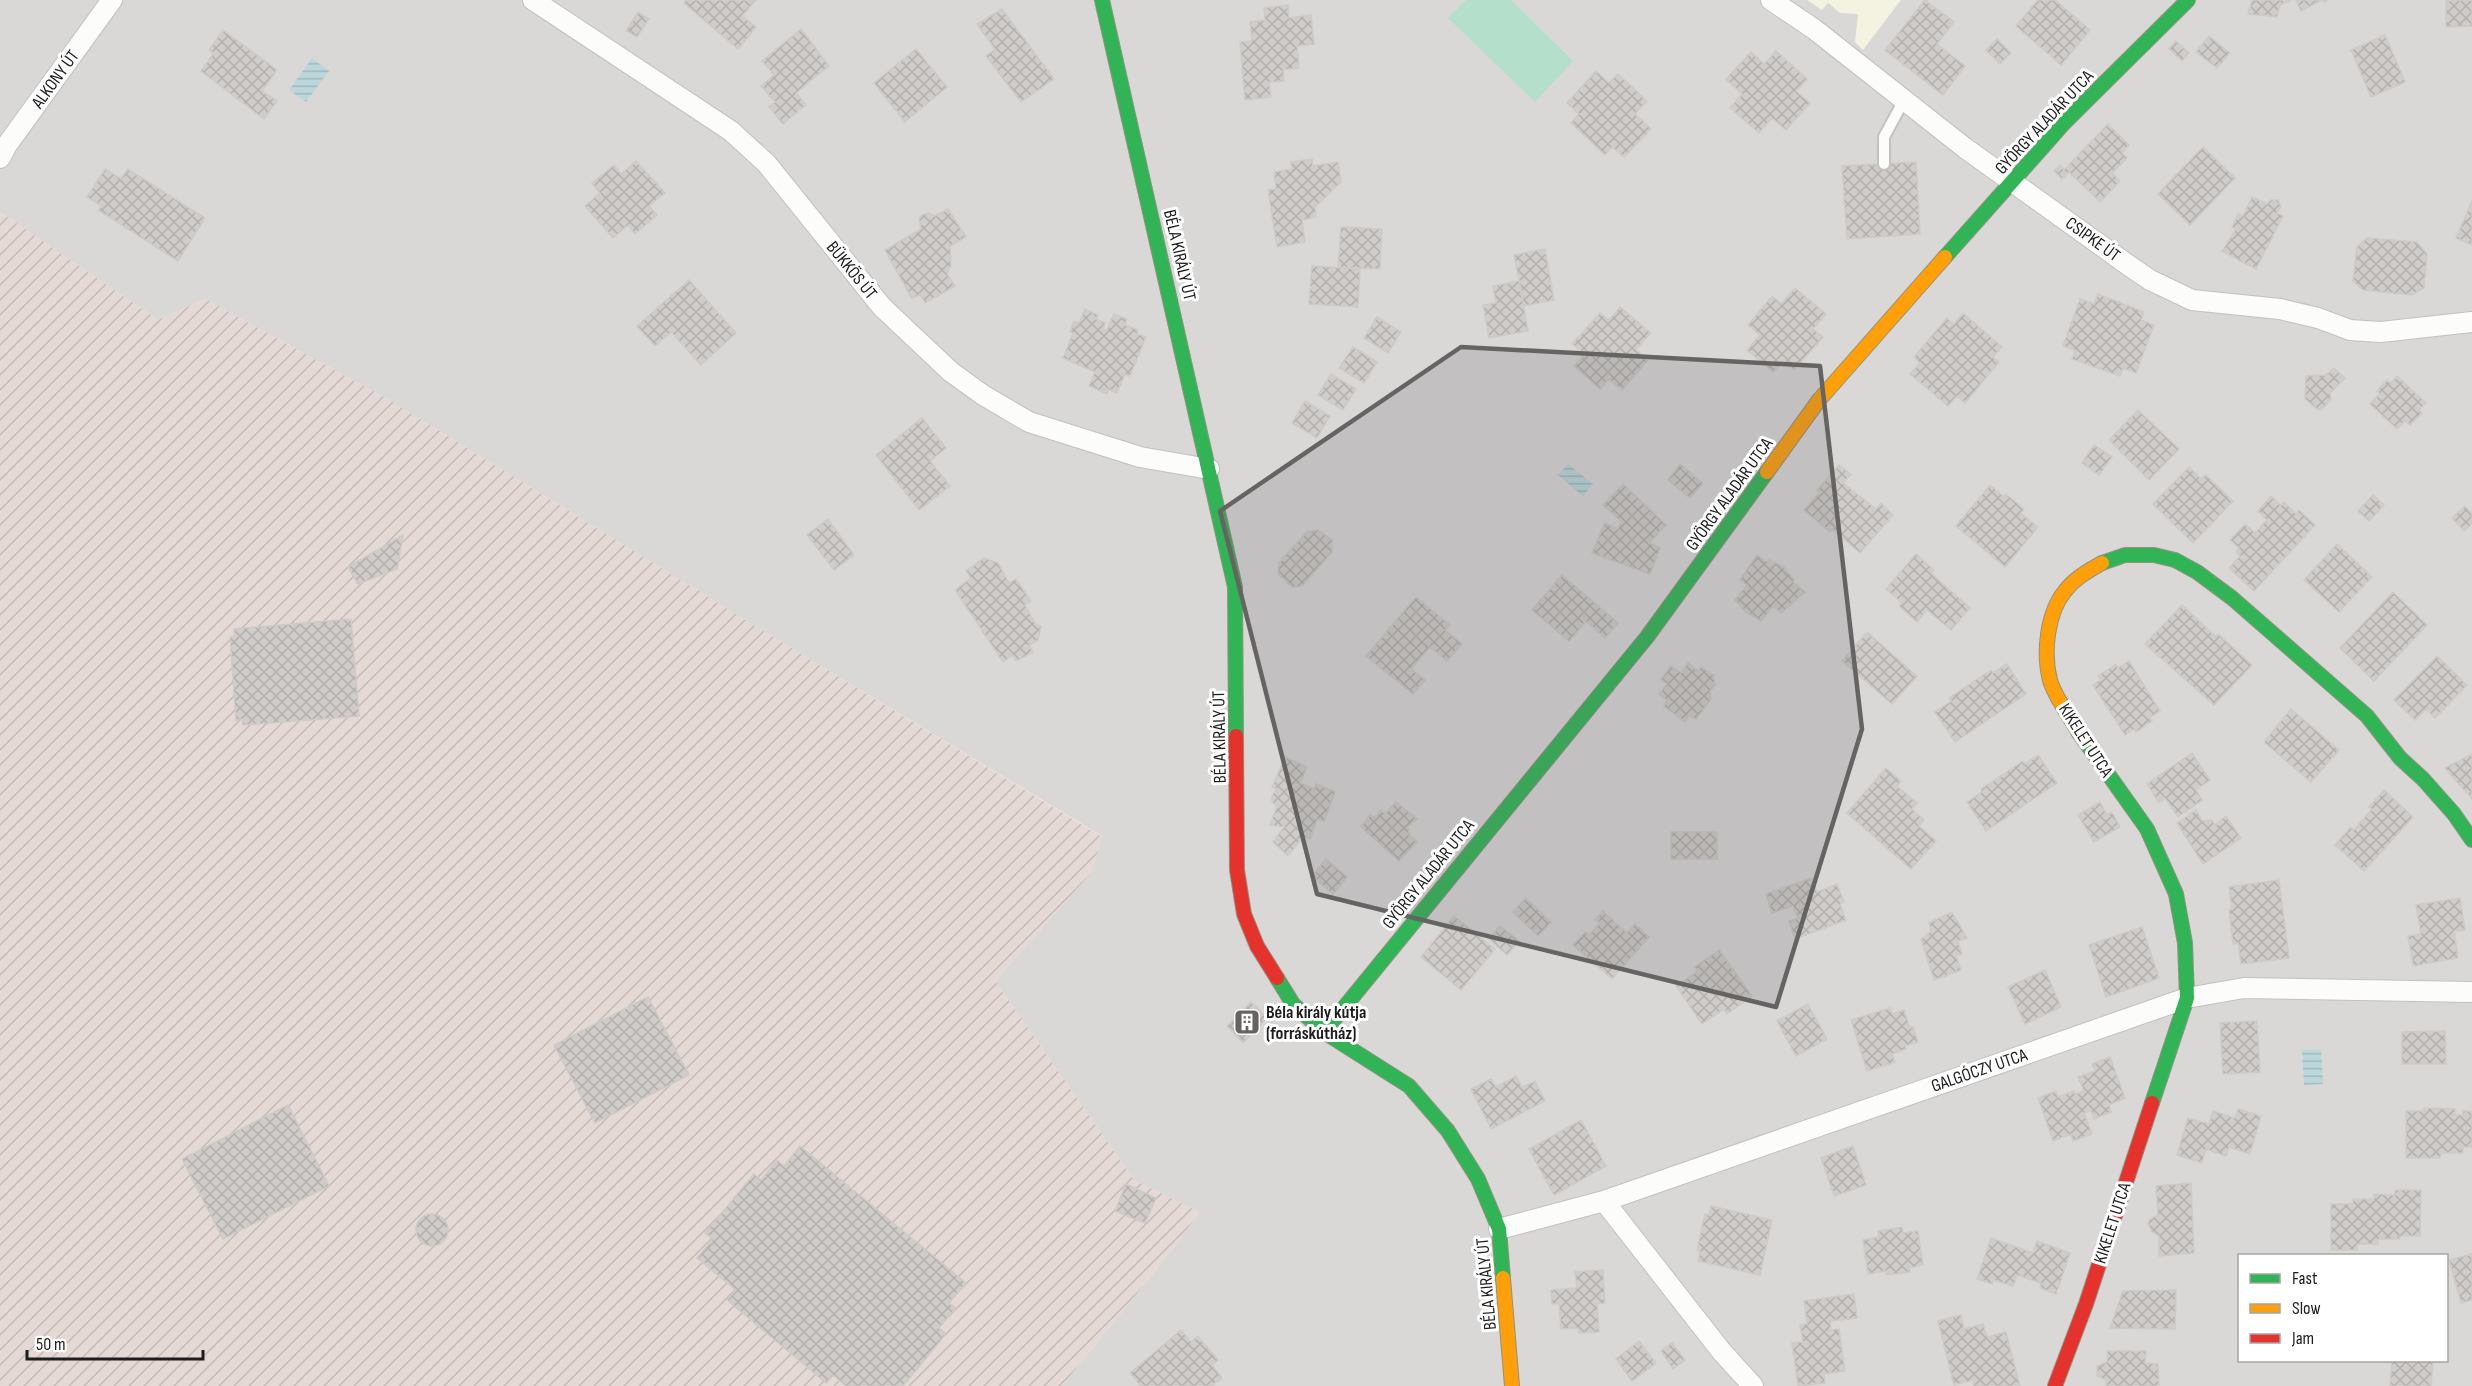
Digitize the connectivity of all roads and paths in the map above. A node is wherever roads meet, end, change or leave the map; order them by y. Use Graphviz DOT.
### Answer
graph roads {
  1 [pos="112,0"];
  2 [pos="533,0"];
  3 [pos="1102,0"];
  4 [pos="1771,0"];
  5 [pos="2188,0"];
  6 [pos="1904,100"];
  7 [pos="0,158"];
  8 [pos="1884,164"];
  9 [pos="2014,182"];
  10 [pos="2472,322"];
  11 [pos="1209,469"];
  12 [pos="2472,840"];
  13 [pos="2472,992"];
  14 [pos="2187,998"];
  15 [pos="1324,1032"];
  16 [pos="1604,1201"];
  17 [pos="1499,1228"];
  18 [pos="1512,1386"];
  19 [pos="1753,1386"];
  20 [pos="2055,1386"];
  1 -- 7 [label="street, ALKONY ÚT"];
  2 -- 11 [label="street, BÜKKÖS ÚT"];
  3 -- 11 [label="street, BÉLA KIRÁLY ÚT"];
  4 -- 6 [label="street, CSIPKE ÚT"];
  5 -- 9 [label="street, GYÖRGY ALADÁR UTCA"];
  6 -- 8 [label="lane"];
  6 -- 9 [label="street, CSIPKE ÚT"];
  9 -- 10 [label="street, CSIPKE ÚT"];
  9 -- 15 [label="street, GYÖRGY ALADÁR UTCA"];
  11 -- 15 [label="street, BÉLA KIRÁLY ÚT"];
  12 -- 14 [label="street, KIKELET UTCA"];
  13 -- 14 [label="street, GALGÓCZY UTCA"];
  14 -- 16 [label="street, GALGÓCZY UTCA"];
  14 -- 20 [label="street, KIKELET UTCA"];
  15 -- 17 [label="street, BÉLA KIRÁLY ÚT"];
  16 -- 17 [label="street, GALGÓCZY UTCA"];
  16 -- 19 [label="street"];
  17 -- 18 [label="street, BÉLA KIRÁLY ÚT"];
}
